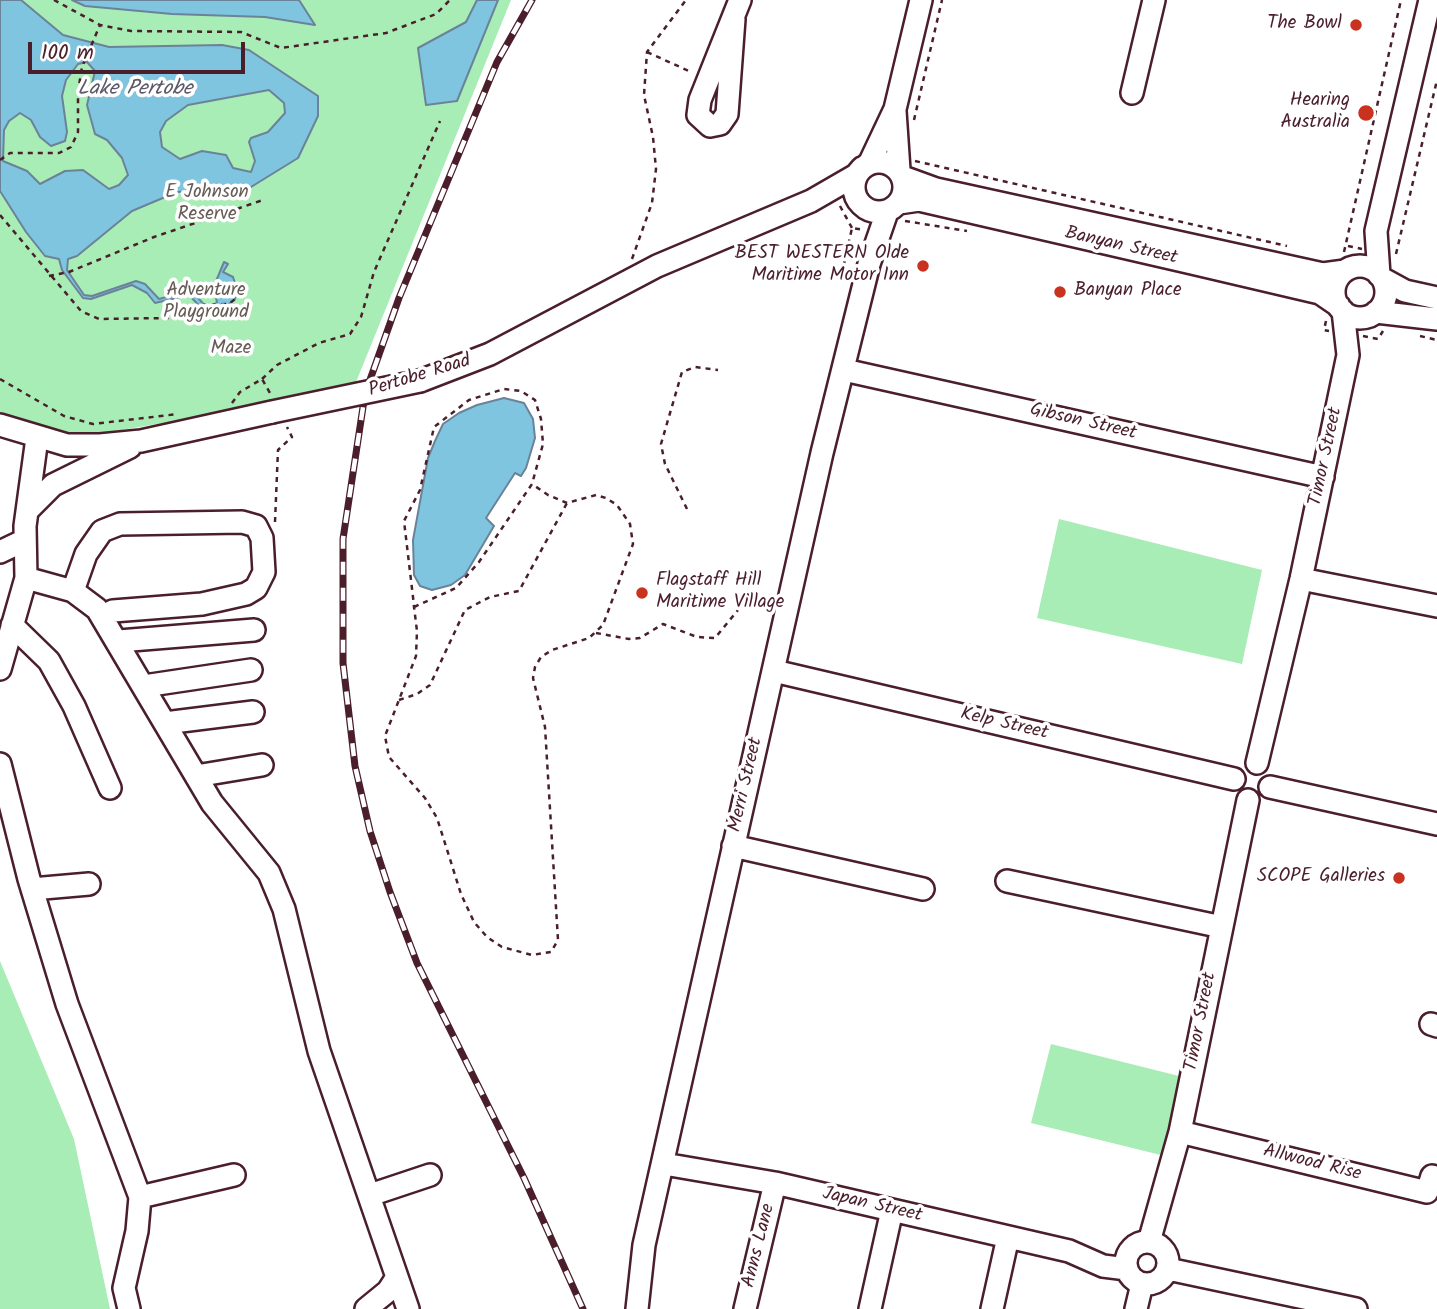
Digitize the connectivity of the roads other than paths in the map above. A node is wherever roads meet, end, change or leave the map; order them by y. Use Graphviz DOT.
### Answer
graph roads {
  1 [pos="921,0"];
  2 [pos="1154,0"];
  3 [pos="1430,0"];
  4 [pos="737,10"];
  5 [pos="1132,93"];
  6 [pos="895,109"];
  7 [pos="866,166"];
  8 [pos="903,169"];
  9 [pos="811,201"];
  10 [pos="861,205"];
  11 [pos="885,219"];
  12 [pos="1043,221"];
  13 [pos="1376,231"];
  14 [pos="1195,254"];
  15 [pos="1346,264"];
  16 [pos="1381,277"];
  17 [pos="1437,298"];
  18 [pos="1336,311"];
  19 [pos="1374,314"];
  20 [pos="1437,319"];
  21 [pos="1348,355"];
  22 [pos="844,370"];
  23 [pos="0,425"];
  24 [pos="34,437"];
  25 [pos="141,441"];
  26 [pos="1323,477"];
  27 [pos="28,510"];
  28 [pos="8,548"];
  29 [pos="26,578"];
  30 [pos="1301,579"];
  31 [pos="73,591"];
  32 [pos="1437,606"];
  33 [pos="103,616"];
  34 [pos="12,625"];
  35 [pos="254,630"];
  36 [pos="119,641"];
  37 [pos="3,649"];
  38 [pos="0,669"];
  39 [pos="251,670"];
  40 [pos="774,671"];
  41 [pos="144,685"];
  42 [pos="253,712"];
  43 [pos="165,723"];
  44 [pos="1257,763"];
  45 [pos="0,764"];
  46 [pos="262,765"];
  47 [pos="197,776"];
  48 [pos="1234,779"];
  49 [pos="110,788"];
  50 [pos="1270,788"];
  51 [pos="1248,800"];
  52 [pos="1437,824"];
  53 [pos="733,846"];
  54 [pos="1007,881"];
  55 [pos="89,884"];
  56 [pos="32,888"];
  57 [pos="923,889"];
  58 [pos="1222,926"];
  59 [pos="1180,1132"];
  60 [pos="664,1164"];
  61 [pos="234,1175"];
  62 [pos="430,1175"];
  63 [pos="1432,1176"];
  64 [pos="775,1184"];
  65 [pos="370,1195"];
  66 [pos="140,1197"];
  67 [pos="892,1210"];
  68 [pos="1008,1237"];
  69 [pos="1141,1245"];
  70 [pos="1079,1254"];
  71 [pos="1168,1269"];
  72 [pos="1134,1276"];
  73 [pos="397,1277"];
  74 [pos="1274,1300"];
  75 [pos="129,1309"];
  76 [pos="366,1309"];
  77 [pos="408,1309"];
  78 [pos="637,1309"];
  79 [pos="745,1309"];
  80 [pos="870,1309"];
  81 [pos="992,1309"];
  82 [pos="1136,1309"];
  83 [pos="1356,1309"];
  1 -- 6 [label="street"];
  2 -- 5 [label="street"];
  3 -- 13 [label="street"];
  4 -- 4 [label="street"];
  6 -- 7 [label="street"];
  6 -- 8 [label="street"];
  7 -- 8 [label="street"];
  7 -- 9 [label="street, Pertobe Road"];
  7 -- 10 [label="street"];
  8 -- 11 [label="street"];
  8 -- 12 [label="street, Banyan Street"];
  9 -- 10 [label="street, Pertobe Road"];
  9 -- 25 [label="street, Pertobe Road, bridge"];
  10 -- 11 [label="street, Merri Street"];
  11 -- 12 [label="street, Banyan Street"];
  11 -- 22 [label="street, Merri Street"];
  12 -- 14 [label="street, Banyan Street"];
  13 -- 15 [label="street"];
  13 -- 16 [label="street"];
  14 -- 15 [label="street, Banyan Street"];
  14 -- 18 [label="street, Banyan Street"];
  15 -- 16 [label="street"];
  15 -- 18 [label="street"];
  16 -- 17 [label="street"];
  16 -- 19 [label="street"];
  18 -- 19 [label="street"];
  18 -- 21 [label="street, Timor Street"];
  19 -- 20 [label="street"];
  19 -- 21 [label="street, Timor Street"];
  21 -- 26 [label="street, Timor Street"];
  22 -- 26 [label="street, Gibson Street"];
  22 -- 40 [label="street, Merri Street"];
  23 -- 24 [label="street, Pertobe Road"];
  24 -- 25 [label="street, Pertobe Road"];
  24 -- 27 [label="street"];
  24 -- 28 [label="street"];
  25 -- 27 [label="street"];
  26 -- 30 [label="street, Timor Street"];
  27 -- 28 [label="street"];
  28 -- 29 [label="street"];
  29 -- 31 [label="street"];
  29 -- 34 [label="street"];
  30 -- 32 [label="street"];
  30 -- 44 [label="street, Timor Street"];
  31 -- 33 [label="street"];
  31 -- 33 [label="street"];
  33 -- 36 [label="street"];
  34 -- 37 [label="street"];
  34 -- 49 [label="street"];
  35 -- 36 [label="street"];
  36 -- 41 [label="street"];
  37 -- 38 [label="street"];
  39 -- 41 [label="street"];
  40 -- 48 [label="street, Kelp Street"];
  40 -- 53 [label="street, Merri Street"];
  41 -- 43 [label="street"];
  42 -- 43 [label="street"];
  43 -- 47 [label="street"];
  44 -- 48 [label="street"];
  44 -- 50 [label="street"];
  45 -- 56 [label="street"];
  46 -- 47 [label="street"];
  47 -- 65 [label="street"];
  48 -- 51 [label="street"];
  50 -- 51 [label="street"];
  50 -- 52 [label="street"];
  51 -- 58 [label="street, Timor Street"];
  53 -- 57 [label="street"];
  53 -- 60 [label="street, Merri Street"];
  54 -- 58 [label="street"];
  55 -- 56 [label="street"];
  56 -- 66 [label="street"];
  58 -- 59 [label="street, Timor Street"];
  59 -- 63 [label="street, Allwood Rise"];
  59 -- 69 [label="street, Timor Street"];
  60 -- 64 [label="street, Japan Street"];
  60 -- 78 [label="street, Merri Street"];
  61 -- 66 [label="street"];
  62 -- 65 [label="street"];
  64 -- 67 [label="street, Japan Street"];
  64 -- 79 [label="street, Anns Lane"];
  65 -- 73 [label="street"];
  66 -- 75 [label="street"];
  67 -- 68 [label="street, Japan Street"];
  67 -- 80 [label="street"];
  68 -- 70 [label="street, Japan Street"];
  68 -- 81 [label="street"];
  69 -- 70 [label="street, Japan Street"];
  69 -- 71 [label="street"];
  69 -- 72 [label="street"];
  70 -- 72 [label="street, Japan Street"];
  71 -- 72 [label="street"];
  71 -- 74 [label="street"];
  72 -- 82 [label="street"];
  73 -- 76 [label="street"];
  73 -- 77 [label="street"];
  74 -- 83 [label="street"];
}
